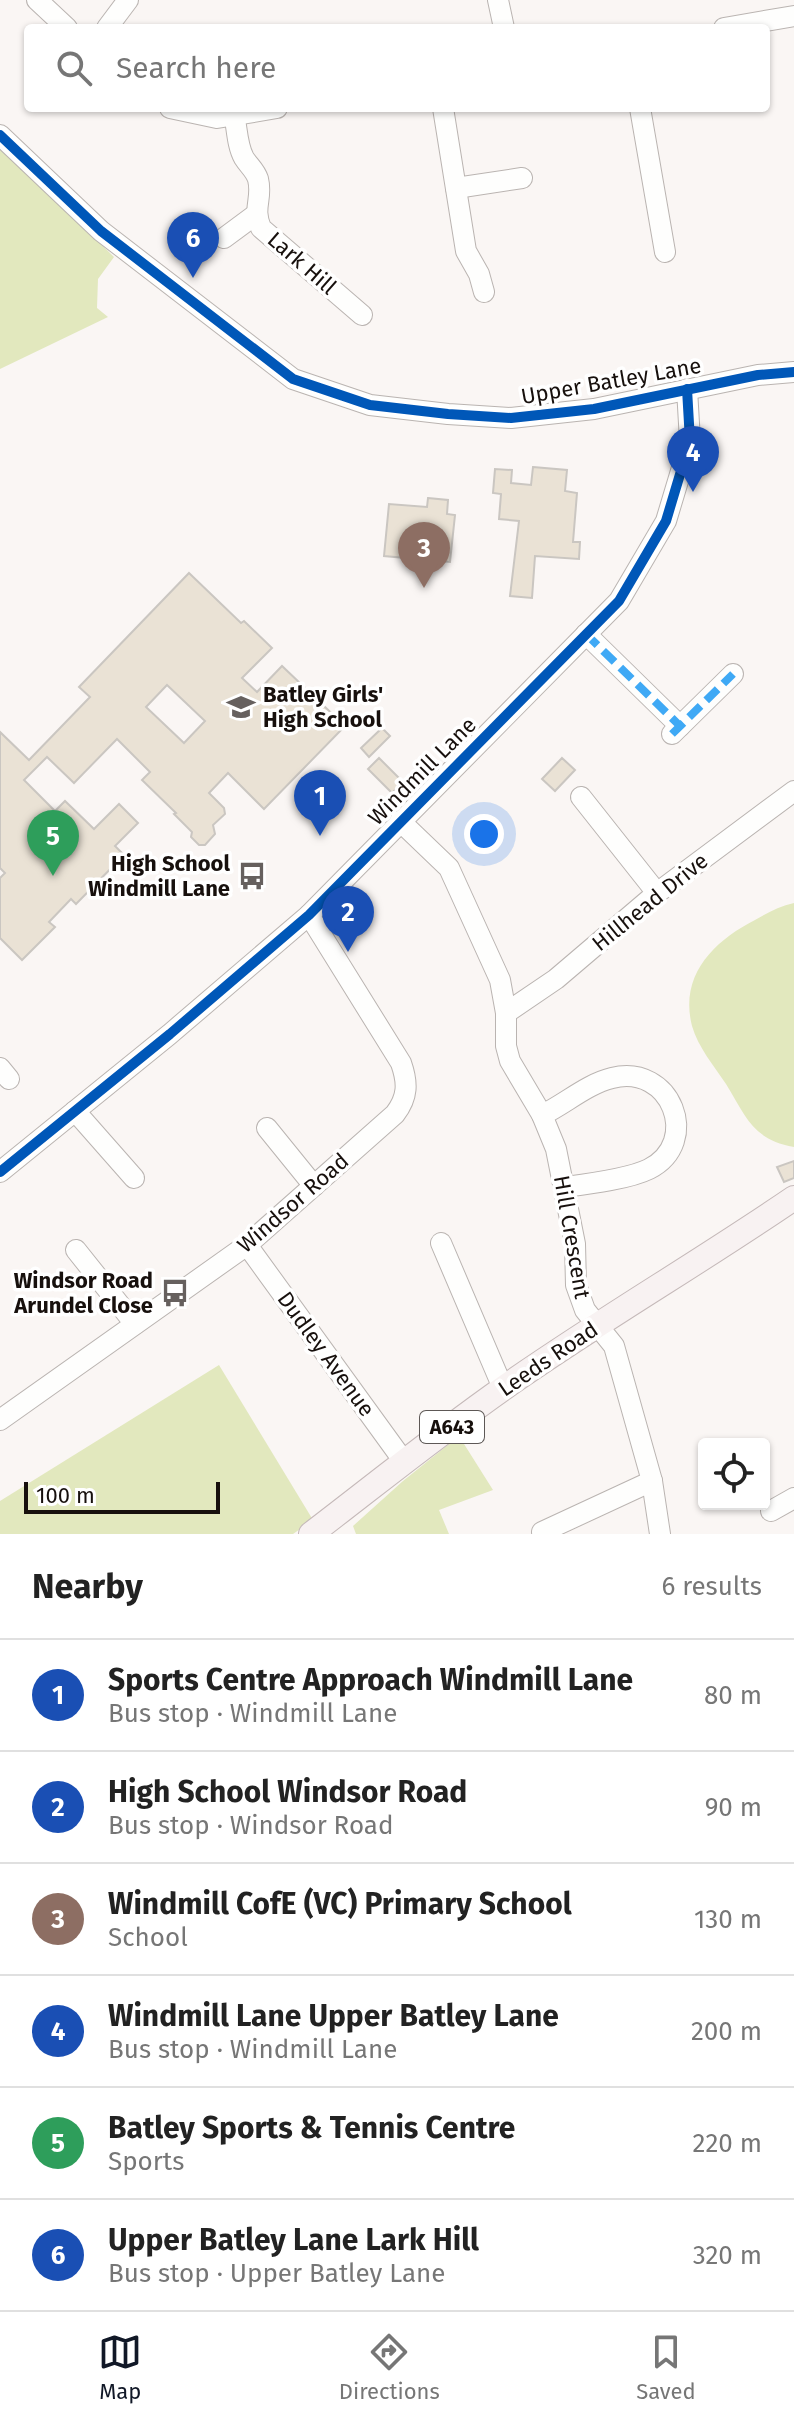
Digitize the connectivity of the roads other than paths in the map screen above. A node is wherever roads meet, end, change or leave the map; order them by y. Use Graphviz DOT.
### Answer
graph roads {
  1 [pos="37,0"];
  2 [pos="498,0"];
  3 [pos="132,2"];
  4 [pos="769,9"];
  5 [pos="794,16"];
  6 [pos="63,24"];
  7 [pos="111,24"];
  8 [pos="503,24"];
  9 [pos="733,24"];
  10 [pos="189,112"];
  11 [pos="248,112"];
  12 [pos="444,112"];
  13 [pos="641,112"];
  14 [pos="234,114"];
  15 [pos="0,135"];
  16 [pos="522,178"];
  17 [pos="456,188"];
  18 [pos="255,215"];
  19 [pos="224,238"];
  20 [pos="665,252"];
  21 [pos="484,292"];
  22 [pos="362,315"];
  23 [pos="794,372"];
  24 [pos="687,389"];
  25 [pos="586,634"];
  26 [pos="733,674"];
  27 [pos="794,791"];
  28 [pos="581,797"];
  29 [pos="400,821"];
  30 [pos="657,893"];
  31 [pos="309,915"];
  32 [pos="506,1013"];
  33 [pos="75,1111"];
  34 [pos="542,1115"];
  35 [pos="267,1128"];
  36 [pos="0,1172"];
  37 [pos="134,1178"];
  38 [pos="314,1186"];
  39 [pos="565,1187"];
  40 [pos="794,1198"];
  41 [pos="441,1243"];
  42 [pos="247,1245"];
  43 [pos="76,1250"];
  44 [pos="135,1324"];
  45 [pos="597,1324"];
  46 [pos="503,1388"];
  47 [pos="0,1420"];
  48 [pos="405,1463"];
  49 [pos="652,1481"];
  50 [pos="794,1498"];
  51 [pos="771,1511"];
  52 [pos="542,1532"];
  53 [pos="311,1534"];
  54 [pos="660,1534"];
  1 -- 6 [label="street"];
  2 -- 8 [label="street"];
  3 -- 7 [label="street"];
  4 -- 5 [label="street"];
  4 -- 9 [label="street"];
  10 -- 14 [label="street"];
  11 -- 14 [label="street"];
  12 -- 17 [label="street"];
  13 -- 20 [label="street"];
  14 -- 18 [label="street, Lark Hill"];
  15 -- 24 [label="street, Upper Batley Lane"];
  16 -- 17 [label="street"];
  17 -- 21 [label="street"];
  18 -- 19 [label="street"];
  18 -- 22 [label="street, Lark Hill"];
  23 -- 24 [label="street, Upper Batley Lane"];
  24 -- 25 [label="street, Windmill Lane"];
  25 -- 26 [label="street"];
  25 -- 29 [label="street, Windmill Lane"];
  27 -- 30 [label="street, Hillhead Drive"];
  28 -- 30 [label="street"];
  29 -- 31 [label="street, Windmill Lane"];
  29 -- 32 [label="street"];
  30 -- 32 [label="street, Hillhead Drive"];
  31 -- 33 [label="street, Windmill Lane"];
  31 -- 38 [label="street, Windsor Road"];
  32 -- 34 [label="street, Hill Crescent"];
  33 -- 36 [label="street, Windmill Lane"];
  33 -- 37 [label="street"];
  34 -- 39 [label="street, Hill Crescent"];
  34 -- 39 [label="street"];
  35 -- 38 [label="street"];
  38 -- 42 [label="street, Windsor Road"];
  39 -- 45 [label="street, Hill Crescent"];
  40 -- 45 [label="main road, Leeds Road / A643"];
  41 -- 46 [label="street"];
  42 -- 44 [label="street, Windsor Road"];
  42 -- 48 [label="street, Dudley Avenue"];
  43 -- 44 [label="street"];
  44 -- 47 [label="street, Windsor Road"];
  45 -- 46 [label="main road, Leeds Road / A643"];
  45 -- 49 [label="street, Hill Crescent"];
  46 -- 48 [label="main road, Leeds Road / A643"];
  48 -- 53 [label="main road, Leeds Road / A643"];
  49 -- 52 [label="street"];
  49 -- 54 [label="street, Hill Crescent"];
  50 -- 51 [label="street"];
}
